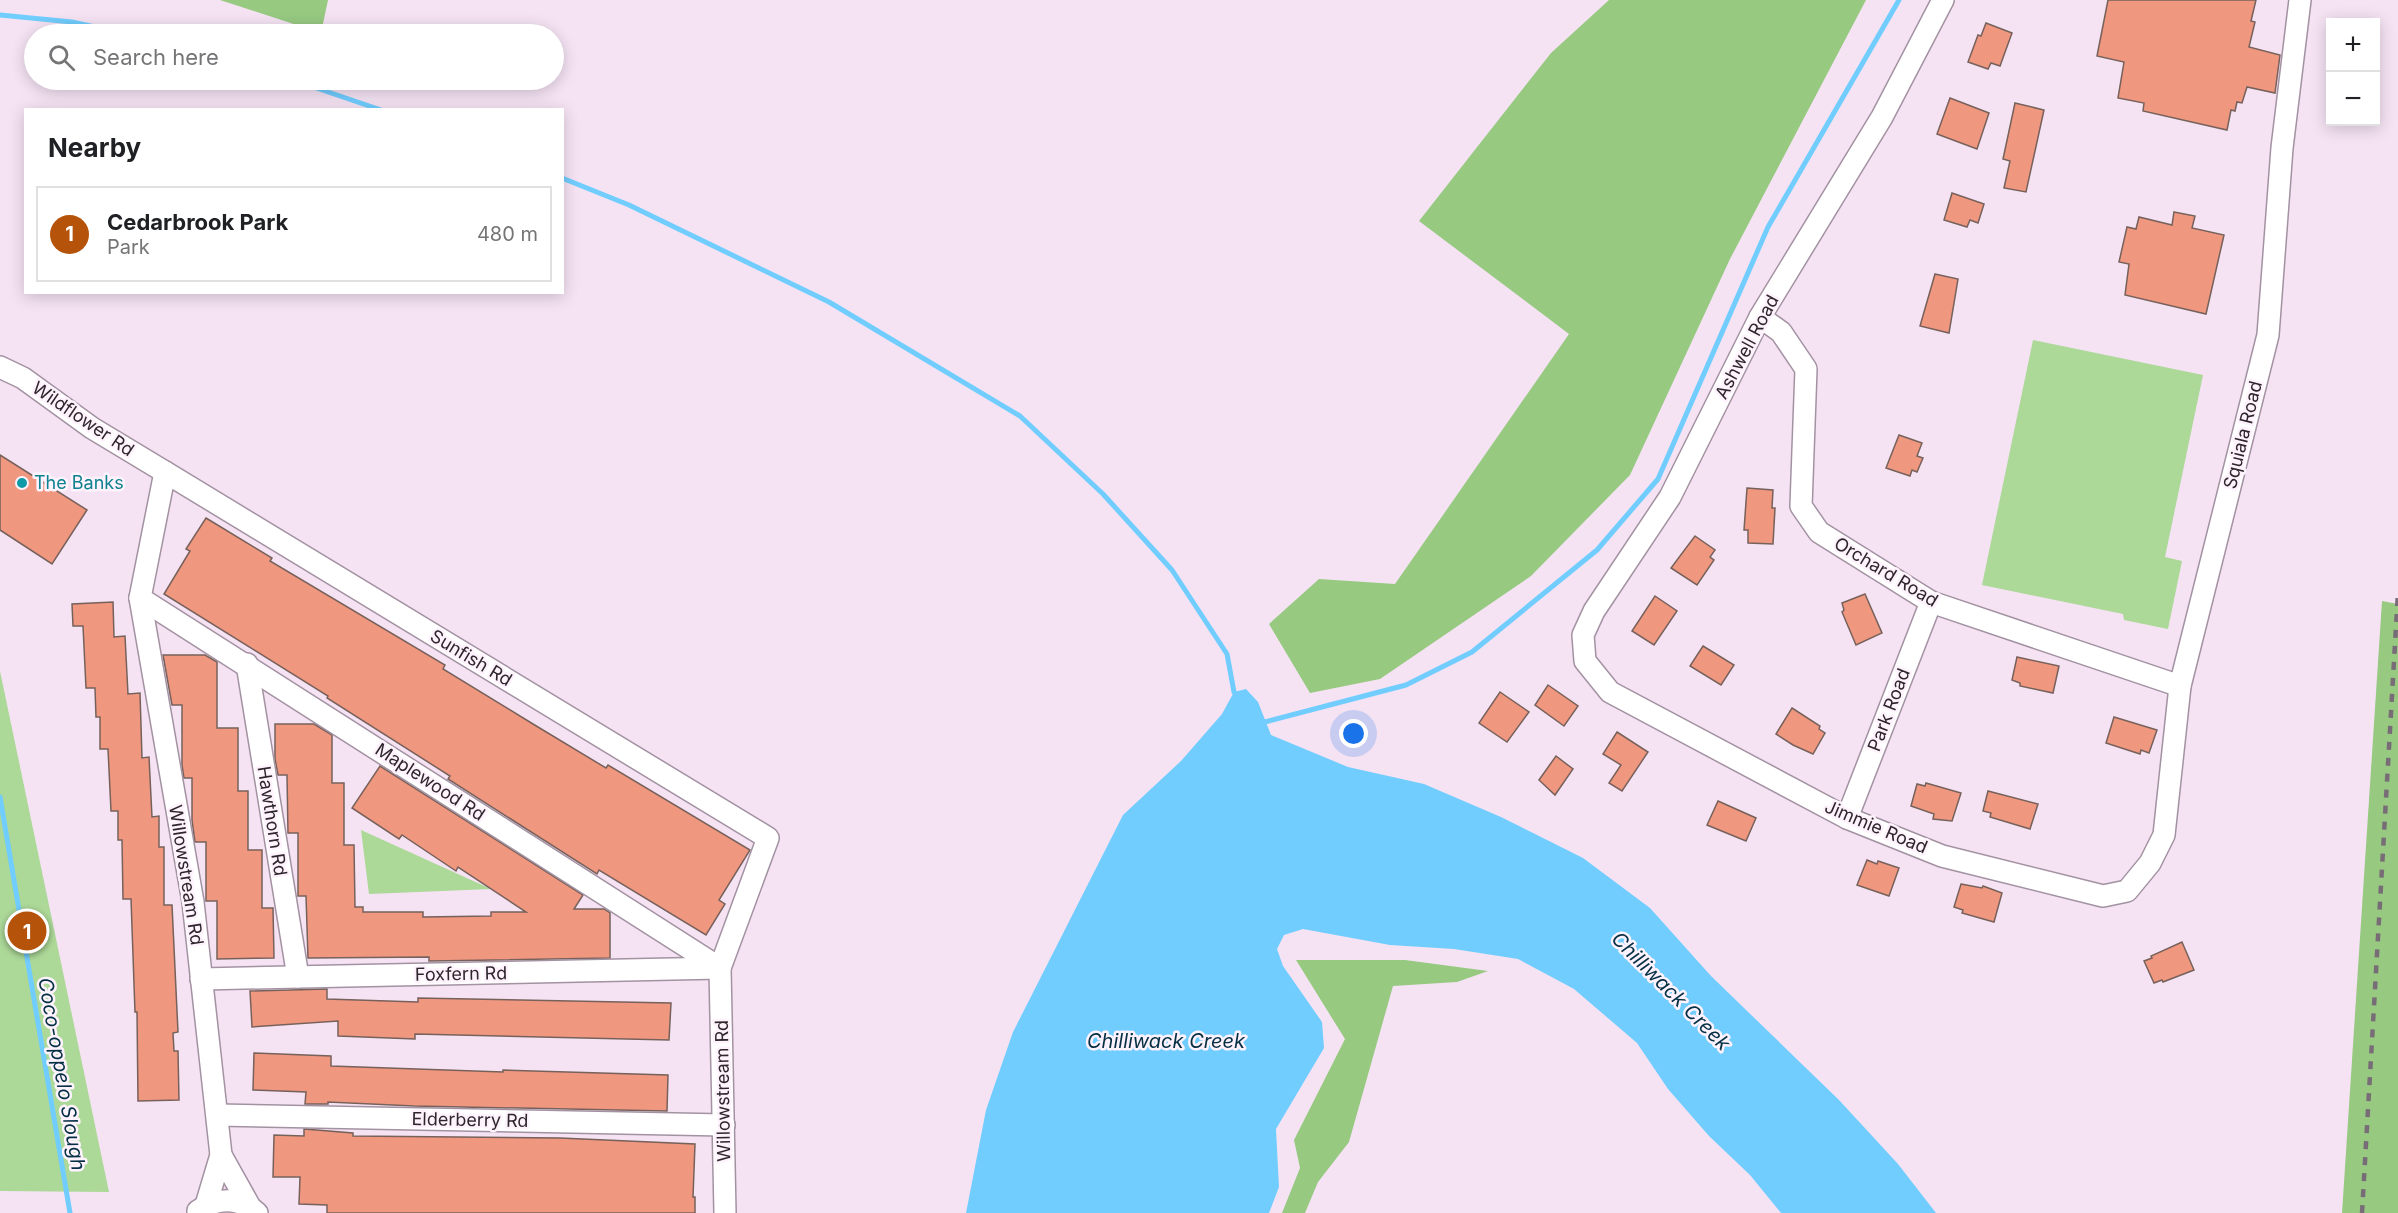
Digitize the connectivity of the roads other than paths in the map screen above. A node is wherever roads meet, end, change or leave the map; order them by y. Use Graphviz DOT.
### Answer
graph roads {
  1 [pos="1943,0"];
  2 [pos="2300,0"];
  3 [pos="1760,317"];
  4 [pos="0,367"];
  5 [pos="165,472"];
  6 [pos="140,598"];
  7 [pos="1931,602"];
  8 [pos="247,664"];
  9 [pos="2180,686"];
  10 [pos="1610,692"];
  11 [pos="1847,818"];
  12 [pos="2150,863"];
  13 [pos="720,968"];
  14 [pos="298,977"];
  15 [pos="201,979"];
  16 [pos="217,1115"];
  17 [pos="724,1125"];
  18 [pos="221,1155"];
  19 [pos="201,1209"];
  20 [pos="253,1210"];
  21 [pos="725,1213"];
  1 -- 3 [label="street, Ashwell Road"];
  2 -- 9 [label="street, Squiala Road"];
  3 -- 7 [label="street, Orchard Road"];
  3 -- 10 [label="street, Ashwell Road"];
  4 -- 5 [label="street, Wildflower Rd"];
  5 -- 6 [label="street"];
  5 -- 13 [label="street, Sunfish Rd"];
  6 -- 8 [label="street, Maplewood Rd"];
  6 -- 15 [label="street, Willowstream Rd"];
  7 -- 9 [label="street, Orchard Road"];
  7 -- 11 [label="street, Park Road"];
  8 -- 13 [label="street, Maplewood Rd"];
  8 -- 14 [label="street, Hawthorn Rd"];
  9 -- 12 [label="street, Squiala Road"];
  10 -- 11 [label="street, Jimmie Road"];
  11 -- 12 [label="street, Jimmie Road"];
  13 -- 14 [label="street, Foxfern Rd"];
  13 -- 17 [label="street, Willowstream Rd"];
  14 -- 15 [label="street, Foxfern Rd"];
  15 -- 16 [label="street, Willowstream Rd"];
  16 -- 17 [label="street, Elderberry Rd"];
  16 -- 18 [label="street, Willowstream Rd"];
  17 -- 21 [label="street, Willowstream Rd"];
  18 -- 19 [label="street"];
  18 -- 20 [label="street"];
  19 -- 20 [label="street"];
}
